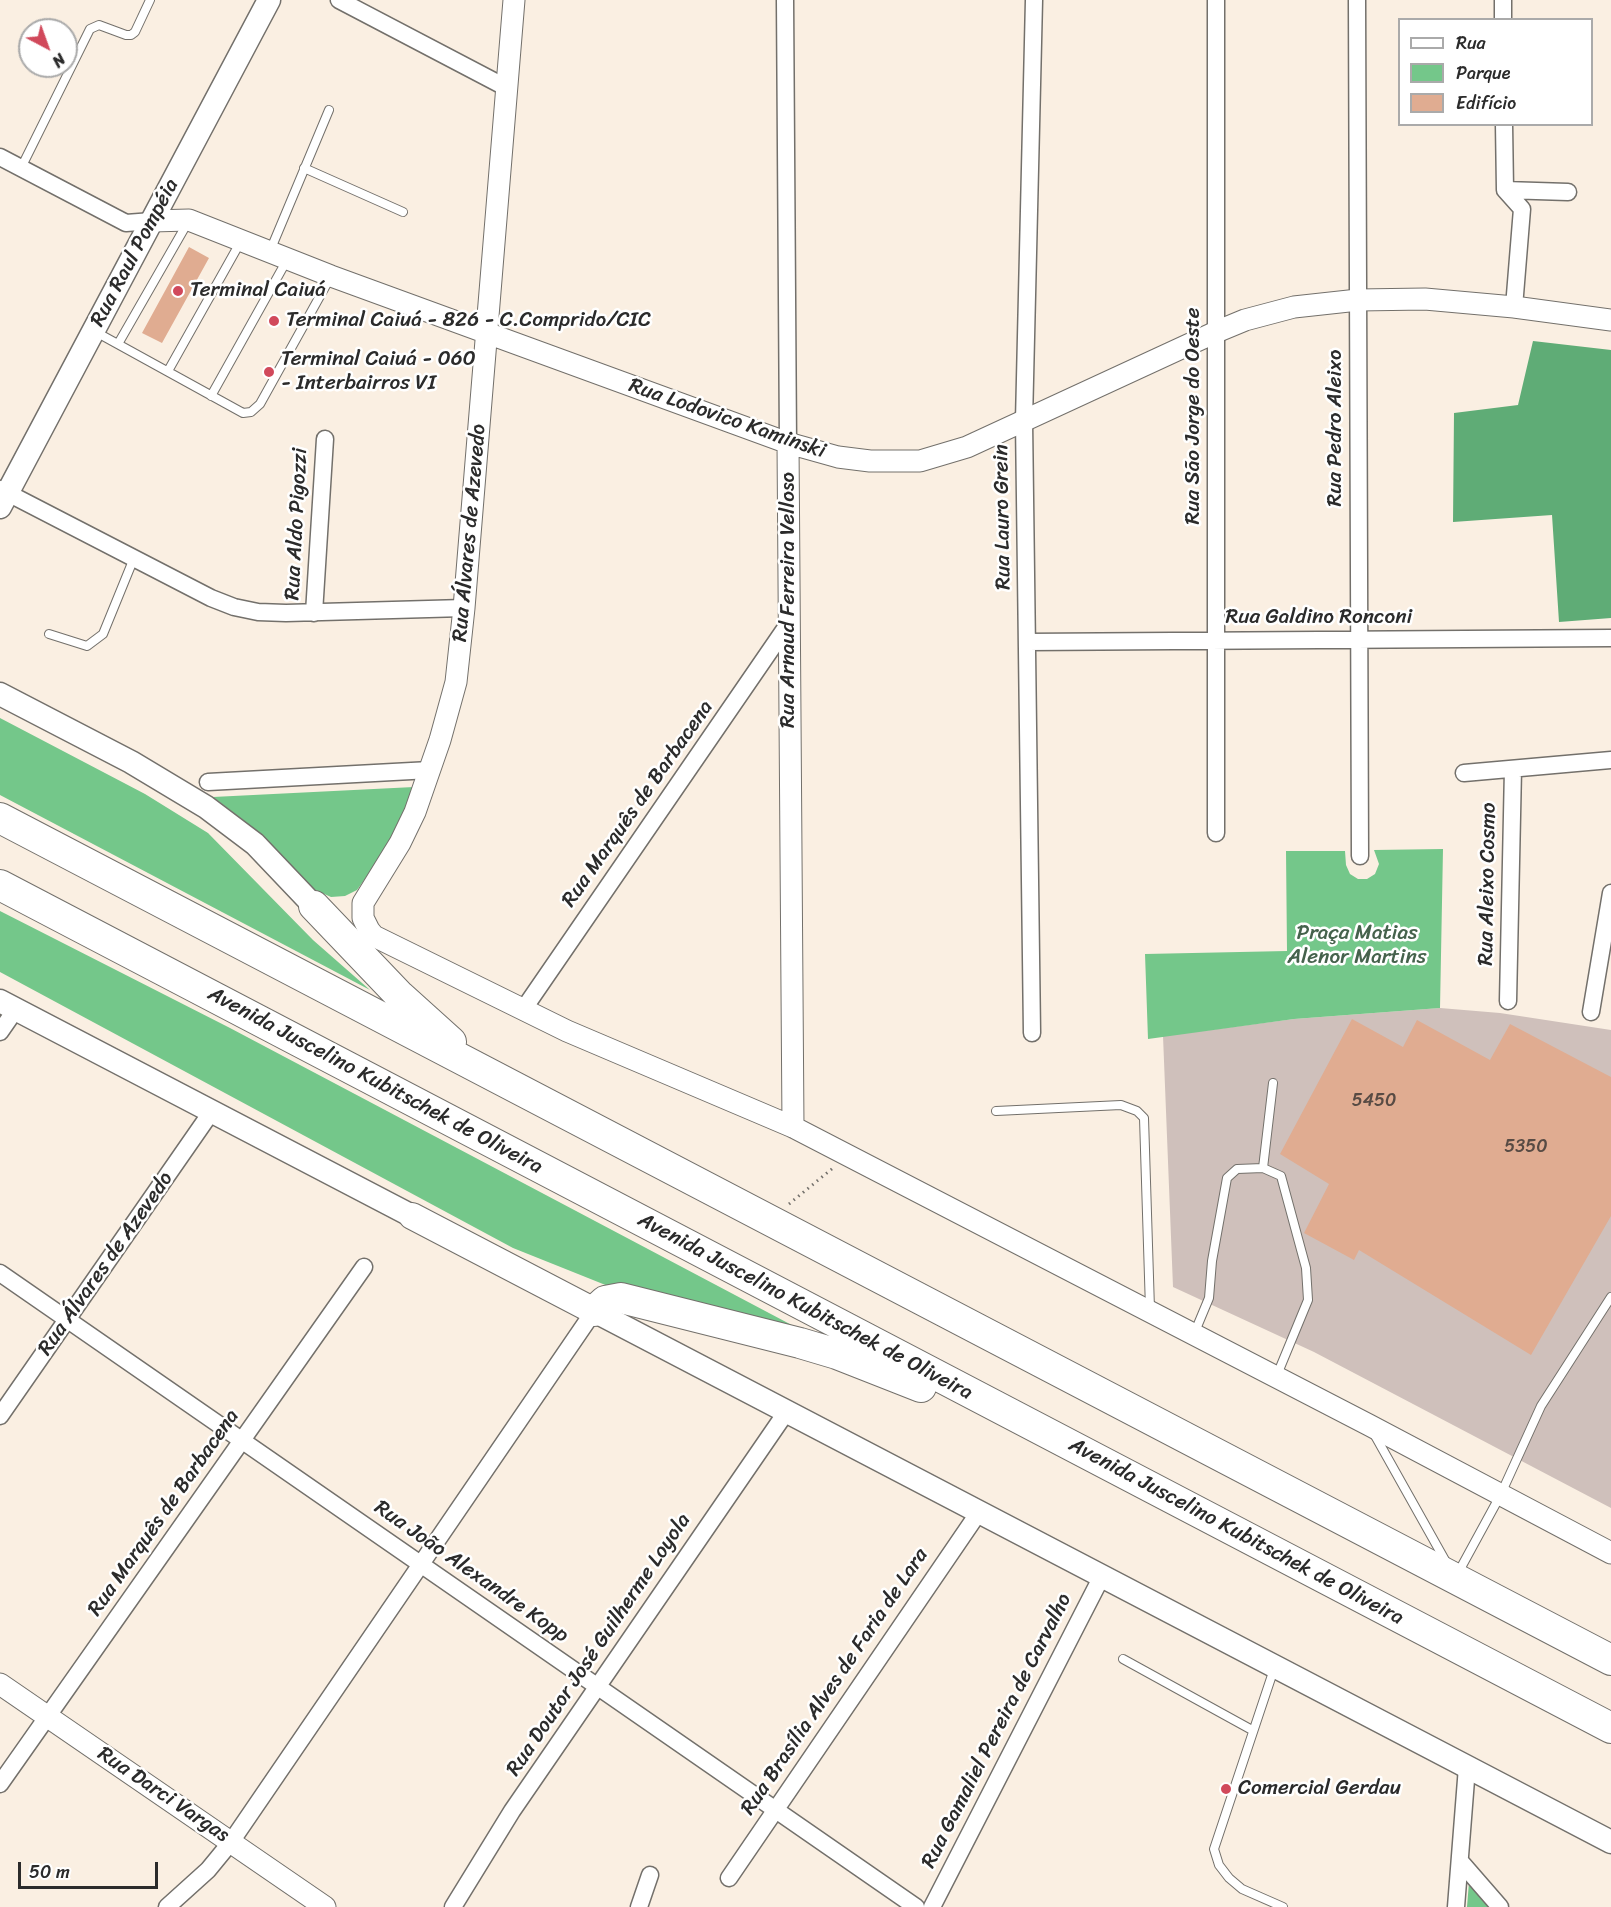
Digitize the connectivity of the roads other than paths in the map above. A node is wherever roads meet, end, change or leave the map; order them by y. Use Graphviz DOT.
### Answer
graph roads {
  1 [pos="150,0"];
  2 [pos="269,0"];
  3 [pos="339,0"];
  4 [pos="514,0"];
  5 [pos="785,0"];
  6 [pos="1034,0"];
  7 [pos="1216,0"];
  8 [pos="1357,0"];
  9 [pos="1503,0"];
  10 [pos="1503,18"];
  11 [pos="507,88"];
  12 [pos="329,110"];
  13 [pos="1504,126"];
  14 [pos="0,157"];
  15 [pos="21,168"];
  16 [pos="304,168"];
  17 [pos="1505,190"];
  18 [pos="1568,192"];
  19 [pos="403,212"];
  20 [pos="152,220"];
  21 [pos="189,220"];
  22 [pos="241,241"];
  23 [pos="278,255"];
  24 [pos="331,276"];
  25 [pos="1358,300"];
  26 [pos="1514,307"];
  27 [pos="1611,320"];
  28 [pos="94,330"];
  29 [pos="1216,332"];
  30 [pos="487,334"];
  31 [pos="118,344"];
  32 [pos="168,371"];
  33 [pos="211,396"];
  34 [pos="1024,421"];
  35 [pos="325,439"];
  36 [pos="788,443"];
  37 [pos="2,496"];
  38 [pos="134,558"];
  39 [pos="464,608"];
  40 [pos="314,613"];
  41 [pos="789,623"];
  42 [pos="49,634"];
  43 [pos="1611,638"];
  44 [pos="1359,640"];
  45 [pos="1216,641"];
  46 [pos="1027,642"];
  47 [pos="0,694"];
  48 [pos="1611,760"];
  49 [pos="1513,769"];
  50 [pos="430,770"];
  51 [pos="1464,772"];
  52 [pos="208,782"];
  53 [pos="0,818"];
  54 [pos="1216,833"];
  55 [pos="1360,856"];
  56 [pos="0,885"];
  57 [pos="1611,893"];
  58 [pos="314,906"];
  59 [pos="1607,944"];
  60 [pos="1508,1001"];
  61 [pos="8,1005"];
  62 [pos="524,1010"];
  63 [pos="1591,1012"];
  64 [pos="0,1032"];
  65 [pos="1032,1033"];
  66 [pos="493,1077"];
  67 [pos="1273,1083"];
  68 [pos="212,1111"];
  69 [pos="996,1111"];
  70 [pos="793,1127"];
  71 [pos="1263,1168"];
  72 [pos="412,1216"];
  73 [pos="364,1268"];
  74 [pos="0,1273"];
  75 [pos="1611,1297"];
  76 [pos="594,1311"];
  77 [pos="1150,1312"];
  78 [pos="67,1320"];
  79 [pos="1194,1335"];
  80 [pos="1277,1377"];
  81 [pos="787,1411"];
  82 [pos="0,1416"];
  83 [pos="1369,1425"];
  84 [pos="242,1441"];
  85 [pos="1074,1448"];
  86 [pos="1500,1496"];
  87 [pos="979,1512"];
  88 [pos="1611,1553"];
  89 [pos="420,1564"];
  90 [pos="1102,1576"];
  91 [pos="1455,1579"];
  92 [pos="1123,1659"];
  93 [pos="1611,1660"];
  94 [pos="1275,1666"];
  95 [pos="0,1684"];
  96 [pos="598,1687"];
  97 [pos="48,1717"];
  98 [pos="1611,1728"];
  99 [pos="1252,1730"];
  100 [pos="1467,1767"];
  101 [pos="0,1784"];
  102 [pos="776,1810"];
  103 [pos="231,1842"];
  104 [pos="1611,1842"];
  105 [pos="1460,1861"];
  106 [pos="650,1875"];
  107 [pos="729,1878"];
  108 [pos="167,1907"];
  109 [pos="325,1907"];
  110 [pos="453,1907"];
  111 [pos="639,1907"];
  112 [pos="916,1907"];
  113 [pos="932,1907"];
  114 [pos="1283,1907"];
  115 [pos="1456,1907"];
  116 [pos="1500,1907"];
  1 -- 15 [label="lane"];
  2 -- 20 [label="main road, Rua Raul Pompéia"];
  3 -- 11 [label="street"];
  4 -- 11 [label="street, Rua Álvares de Azevedo"];
  5 -- 36 [label="street, Rua Arnaud Ferreira Velloso"];
  6 -- 34 [label="street, Rua Lauro Grein"];
  7 -- 29 [label="street, Rua São Jorge do Oeste"];
  8 -- 25 [label="street, Rua Pedro Aleixo"];
  9 -- 10 [label="street"];
  11 -- 30 [label="street, Rua Álvares de Azevedo"];
  12 -- 16 [label="lane"];
  13 -- 17 [label="street"];
  14 -- 15 [label="street, Rua Lodovico Kaminski"];
  15 -- 20 [label="street, Rua Lodovico Kaminski"];
  16 -- 19 [label="lane"];
  16 -- 23 [label="lane"];
  17 -- 18 [label="street"];
  17 -- 26 [label="street"];
  20 -- 21 [label="street, Rua Lodovico Kaminski"];
  20 -- 28 [label="main road, Rua Raul Pompéia"];
  21 -- 22 [label="street, Rua Lodovico Kaminski"];
  21 -- 31 [label="lane"];
  22 -- 23 [label="street, Rua Lodovico Kaminski"];
  22 -- 32 [label="lane"];
  23 -- 24 [label="street, Rua Lodovico Kaminski"];
  23 -- 33 [label="lane"];
  24 -- 30 [label="street, Rua Lodovico Kaminski"];
  24 -- 33 [label="lane"];
  25 -- 26 [label="street, Rua Lodovico Kaminski"];
  25 -- 29 [label="street, Rua Lodovico Kaminski"];
  25 -- 44 [label="street, Rua Pedro Aleixo"];
  26 -- 27 [label="street, Rua Lodovico Kaminski"];
  28 -- 31 [label="lane"];
  28 -- 37 [label="main road, Rua Raul Pompéia"];
  29 -- 34 [label="street, Rua Lodovico Kaminski"];
  29 -- 45 [label="street, Rua São Jorge do Oeste"];
  30 -- 36 [label="street, Rua Lodovico Kaminski"];
  30 -- 39 [label="street, Rua Álvares de Azevedo"];
  31 -- 32 [label="lane"];
  32 -- 33 [label="lane"];
  34 -- 36 [label="street, Rua Lodovico Kaminski"];
  34 -- 46 [label="street, Rua Lauro Grein"];
  35 -- 40 [label="street, Rua Aldo Pigozzi"];
  36 -- 41 [label="street, Rua Arnaud Ferreira Velloso"];
  37 -- 38 [label="street"];
  38 -- 40 [label="street"];
  38 -- 42 [label="lane"];
  39 -- 40 [label="street"];
  39 -- 50 [label="street, Rua Álvares de Azevedo"];
  41 -- 62 [label="street, Rua Marquês de Barbacena"];
  41 -- 70 [label="street, Rua Arnaud Ferreira Velloso"];
  43 -- 44 [label="street, Rua Galdino Ronconi"];
  44 -- 45 [label="street, Rua Galdino Ronconi"];
  44 -- 55 [label="street, Rua Pedro Aleixo"];
  45 -- 46 [label="street, Rua Galdino Ronconi"];
  45 -- 54 [label="street, Rua São Jorge do Oeste"];
  46 -- 65 [label="street, Rua Lauro Grein"];
  47 -- 58 [label="main road"];
  48 -- 49 [label="street"];
  49 -- 51 [label="street"];
  49 -- 60 [label="street, Rua Aleixo Cosmo"];
  50 -- 52 [label="street"];
  50 -- 62 [label="street, Rua Álvares de Azevedo"];
  53 -- 66 [label="highway"];
  56 -- 85 [label="highway, Avenida Juscelino Kubitschek de Oliveira"];
  57 -- 59 [label="street"];
  58 -- 66 [label="highway"];
  59 -- 63 [label="street"];
  61 -- 64 [label="street"];
  61 -- 68 [label="main road"];
  62 -- 70 [label="street"];
  66 -- 91 [label="highway"];
  67 -- 71 [label="lane"];
  68 -- 72 [label="main road"];
  68 -- 78 [label="street, Rua Álvares de Azevedo"];
  69 -- 77 [label="lane"];
  70 -- 77 [label="street"];
  71 -- 79 [label="lane"];
  71 -- 80 [label="lane"];
  72 -- 76 [label="main road"];
  73 -- 84 [label="street, Rua Marquês de Barbacena"];
  74 -- 78 [label="street, Rua João Alexandre Kopp"];
  75 -- 86 [label="lane"];
  76 -- 81 [label="main road"];
  76 -- 85 [label="highway"];
  76 -- 89 [label="street"];
  77 -- 79 [label="street"];
  78 -- 82 [label="street, Rua Álvares de Azevedo"];
  78 -- 84 [label="street, Rua João Alexandre Kopp"];
  79 -- 80 [label="street"];
  80 -- 83 [label="street"];
  81 -- 87 [label="main road"];
  81 -- 96 [label="street, Rua Doutor José Guilherme Loyola"];
  83 -- 86 [label="street"];
  83 -- 91 [label="lane"];
  84 -- 89 [label="street, Rua João Alexandre Kopp"];
  84 -- 97 [label="street, Rua Marquês de Barbacena"];
  85 -- 98 [label="highway, Avenida Juscelino Kubitschek de Oliveira"];
  86 -- 88 [label="street"];
  86 -- 91 [label="lane"];
  87 -- 90 [label="main road"];
  87 -- 102 [label="street, Rua Brasília Alves de Faria de Lara"];
  89 -- 96 [label="street, Rua João Alexandre Kopp"];
  89 -- 103 [label="street"];
  90 -- 94 [label="main road"];
  90 -- 113 [label="street, Rua Gamaliel Pereira de Carvalho"];
  91 -- 93 [label="highway"];
  92 -- 99 [label="lane"];
  94 -- 99 [label="lane"];
  94 -- 100 [label="main road"];
  95 -- 97 [label="street, Rua Darci Vargas"];
  96 -- 102 [label="street, Rua João Alexandre Kopp"];
  96 -- 110 [label="street, Rua Doutor José Guilherme Loyola"];
  97 -- 101 [label="street, Rua Marquês de Barbacena"];
  97 -- 103 [label="street, Rua Darci Vargas"];
  99 -- 114 [label="lane"];
  100 -- 104 [label="main road"];
  100 -- 105 [label="street"];
  102 -- 107 [label="street, Rua Brasília Alves de Faria de Lara"];
  102 -- 112 [label="street, Rua João Alexandre Kopp"];
  103 -- 108 [label="street"];
  103 -- 109 [label="street, Rua Darci Vargas"];
  105 -- 115 [label="street"];
  105 -- 116 [label="street"];
  106 -- 111 [label="street"];
}
